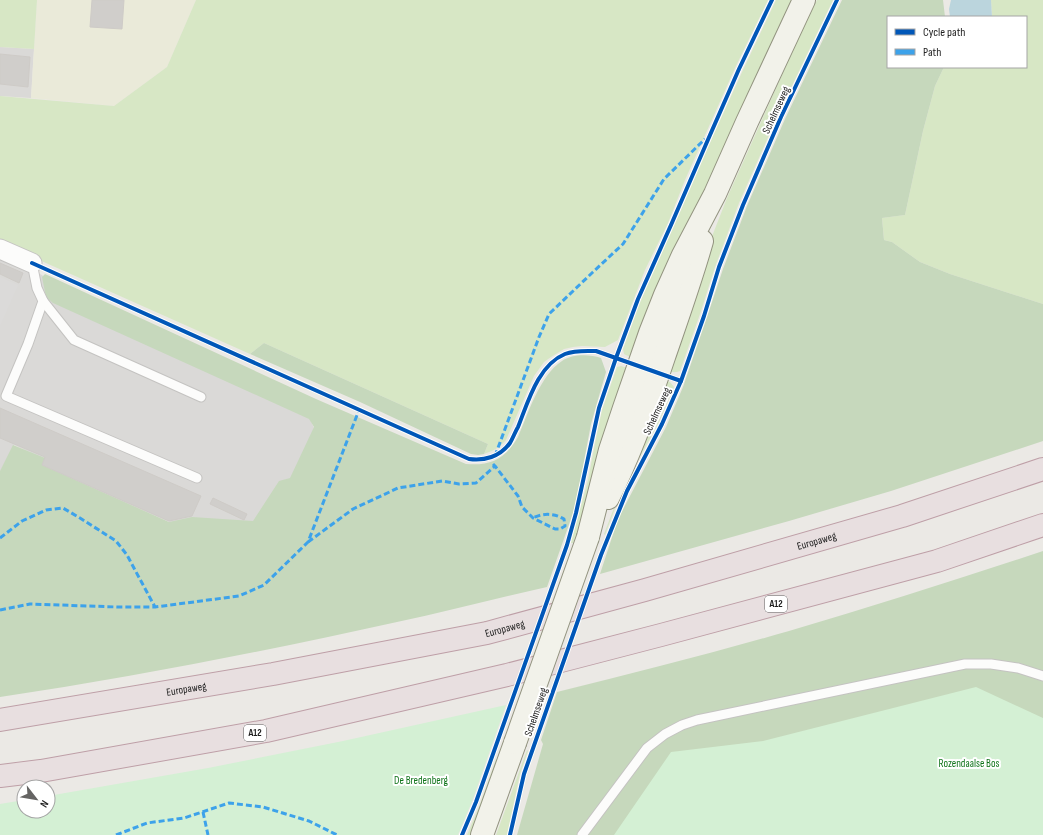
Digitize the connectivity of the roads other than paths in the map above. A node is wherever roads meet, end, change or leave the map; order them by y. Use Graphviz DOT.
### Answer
graph roads {
  1 [pos="804,0"];
  2 [pos="0,249"];
  3 [pos="32,263"];
  4 [pos="43,301"];
  5 [pos="201,397"];
  6 [pos="1043,469"];
  7 [pos="198,478"];
  8 [pos="1043,525"];
  9 [pos="1043,676"];
  10 [pos="0,720"];
  11 [pos="0,776"];
  12 [pos="482,835"];
  13 [pos="582,835"];
  1 -- 12 [label="main road, Schelmseweg, bridge"];
  2 -- 3 [label="street"];
  3 -- 4 [label="lane"];
  4 -- 5 [label="lane"];
  4 -- 7 [label="lane"];
  6 -- 10 [label="highway, Europaweg"];
  8 -- 11 [label="highway, A12"];
  9 -- 13 [label="lane"];
}
